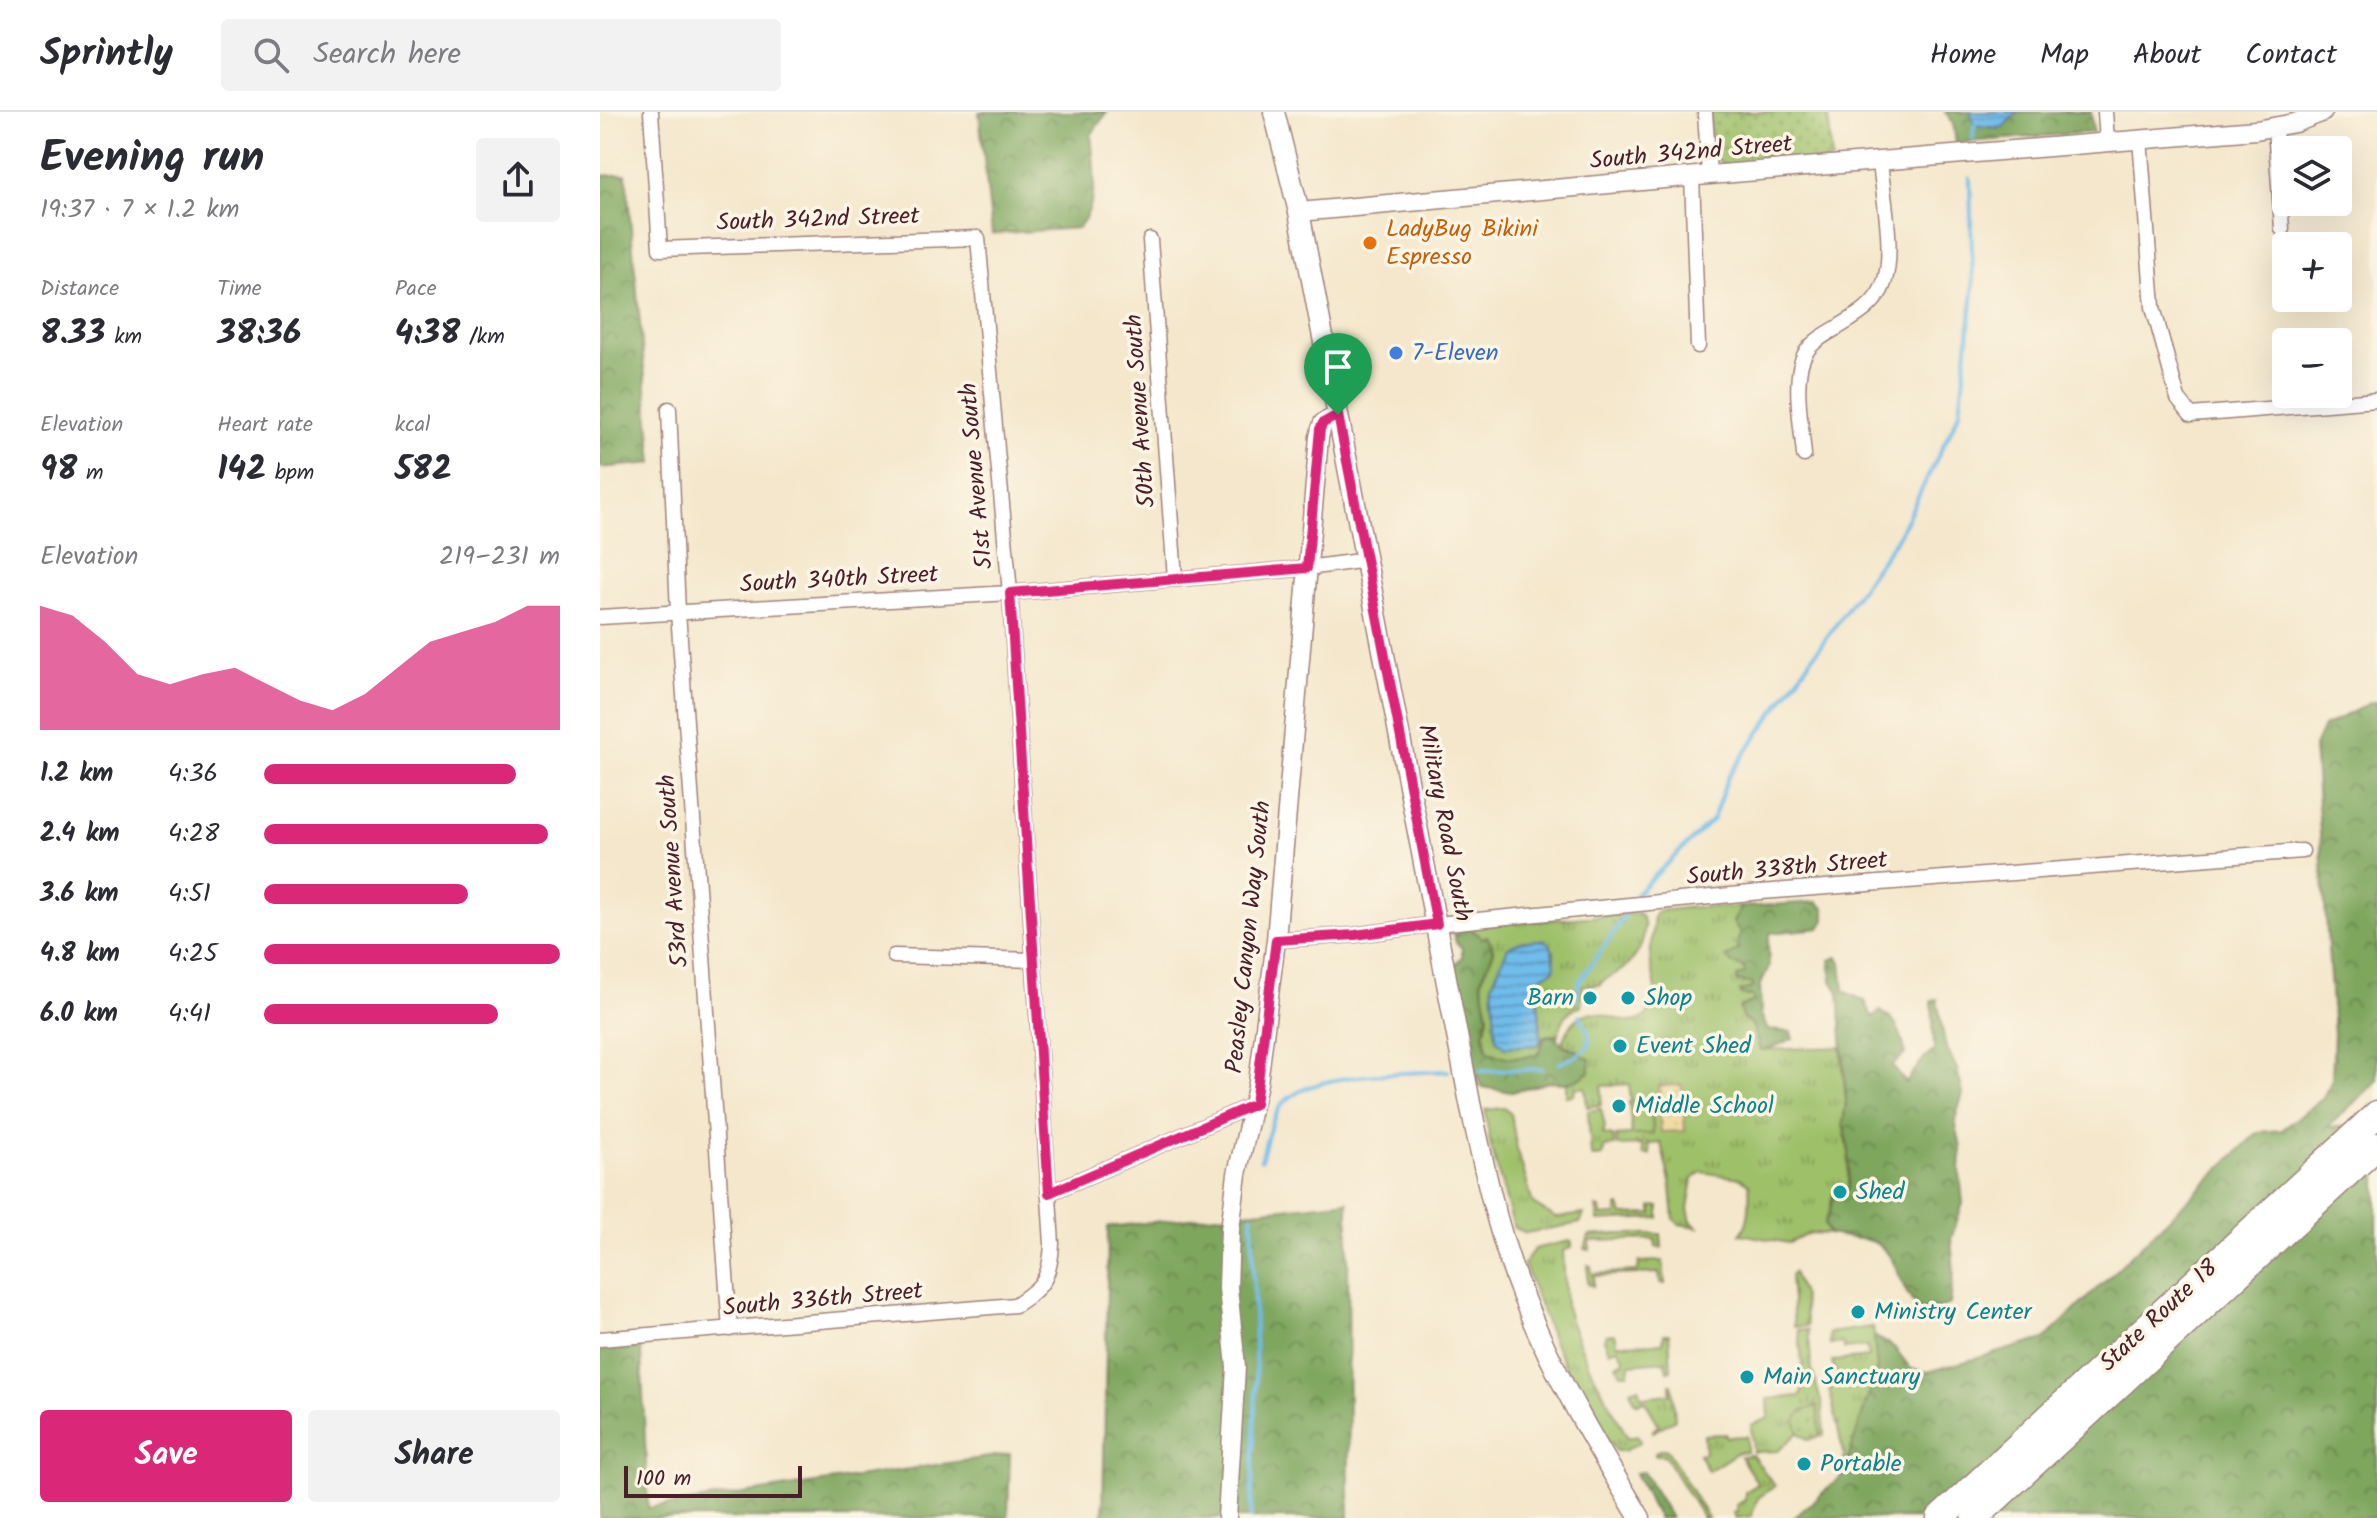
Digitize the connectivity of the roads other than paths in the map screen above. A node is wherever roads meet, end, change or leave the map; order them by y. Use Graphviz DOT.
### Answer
graph roads {
  1 [pos="651,112"];
  2 [pos="1274,112"];
  3 [pos="1705,112"];
  4 [pos="2105,112"];
  5 [pos="2323,112"];
  6 [pos="2275,128"];
  7 [pos="2140,139"];
  8 [pos="2107,141"];
  9 [pos="1880,162"];
  10 [pos="1700,175"];
  11 [pos="1299,212"];
  12 [pos="2282,229"];
  13 [pos="978,238"];
  14 [pos="1150,240"];
  15 [pos="1698,346"];
  16 [pos="2377,400"];
  17 [pos="669,409"];
  18 [pos="1338,415"];
  19 [pos="1804,455"];
  20 [pos="1367,560"];
  21 [pos="1307,568"];
  22 [pos="1175,578"];
  23 [pos="1010,593"];
  24 [pos="678,612"];
  25 [pos="600,617"];
  26 [pos="2302,851"];
  27 [pos="1437,924"];
  28 [pos="1276,940"];
  29 [pos="894,956"];
  30 [pos="1034,960"];
  31 [pos="1255,1104"];
  32 [pos="2377,1114"];
  33 [pos="2377,1146"];
  34 [pos="1049,1193"];
  35 [pos="1043,1285"];
  36 [pos="730,1329"];
  37 [pos="600,1339"];
  38 [pos="1227,1518"];
  39 [pos="1640,1518"];
  40 [pos="1940,1518"];
  41 [pos="1975,1518"];
  1 -- 13 [label="street, South 342nd Street"];
  2 -- 11 [label="main road, Military Road South"];
  3 -- 10 [label="street"];
  4 -- 8 [label="street"];
  5 -- 6 [label="street, South 342nd Street"];
  6 -- 7 [label="street, South 342nd Street"];
  6 -- 12 [label="street"];
  7 -- 8 [label="street, South 342nd Street"];
  7 -- 16 [label="street"];
  8 -- 9 [label="street, South 342nd Street"];
  9 -- 10 [label="street, South 342nd Street"];
  9 -- 19 [label="street"];
  10 -- 11 [label="street, South 342nd Street"];
  10 -- 15 [label="street"];
  11 -- 18 [label="main road, Military Road South"];
  13 -- 23 [label="street, 51st Avenue South"];
  14 -- 22 [label="street, 50th Avenue South"];
  17 -- 24 [label="street, 53rd Avenue South"];
  18 -- 20 [label="main road, Military Road South"];
  18 -- 21 [label="street, Peasley Canyon Way South"];
  20 -- 21 [label="street, South 340th Street"];
  20 -- 27 [label="main road, Military Road South"];
  21 -- 22 [label="street, South 340th Street"];
  21 -- 28 [label="street, Peasley Canyon Way South"];
  22 -- 23 [label="street, South 340th Street"];
  23 -- 24 [label="street, South 340th Street"];
  23 -- 30 [label="street, 51st Avenue South"];
  24 -- 25 [label="street, South 340th Street"];
  24 -- 36 [label="street, 53rd Avenue South"];
  26 -- 27 [label="street, South 338th Street"];
  27 -- 28 [label="street, South 338th Street"];
  27 -- 39 [label="main road, Military Road South"];
  28 -- 31 [label="street, Peasley Canyon Way South"];
  29 -- 30 [label="street"];
  30 -- 34 [label="street, 51st Avenue South"];
  31 -- 34 [label="street"];
  31 -- 38 [label="street, Peasley Canyon Way South"];
  32 -- 40 [label="highway, State Route 18"];
  33 -- 41 [label="highway, State Route 18"];
  34 -- 35 [label="street, 51st Avenue South"];
  35 -- 36 [label="street, South 336th Street"];
  36 -- 37 [label="street, South 336th Street"];
}
